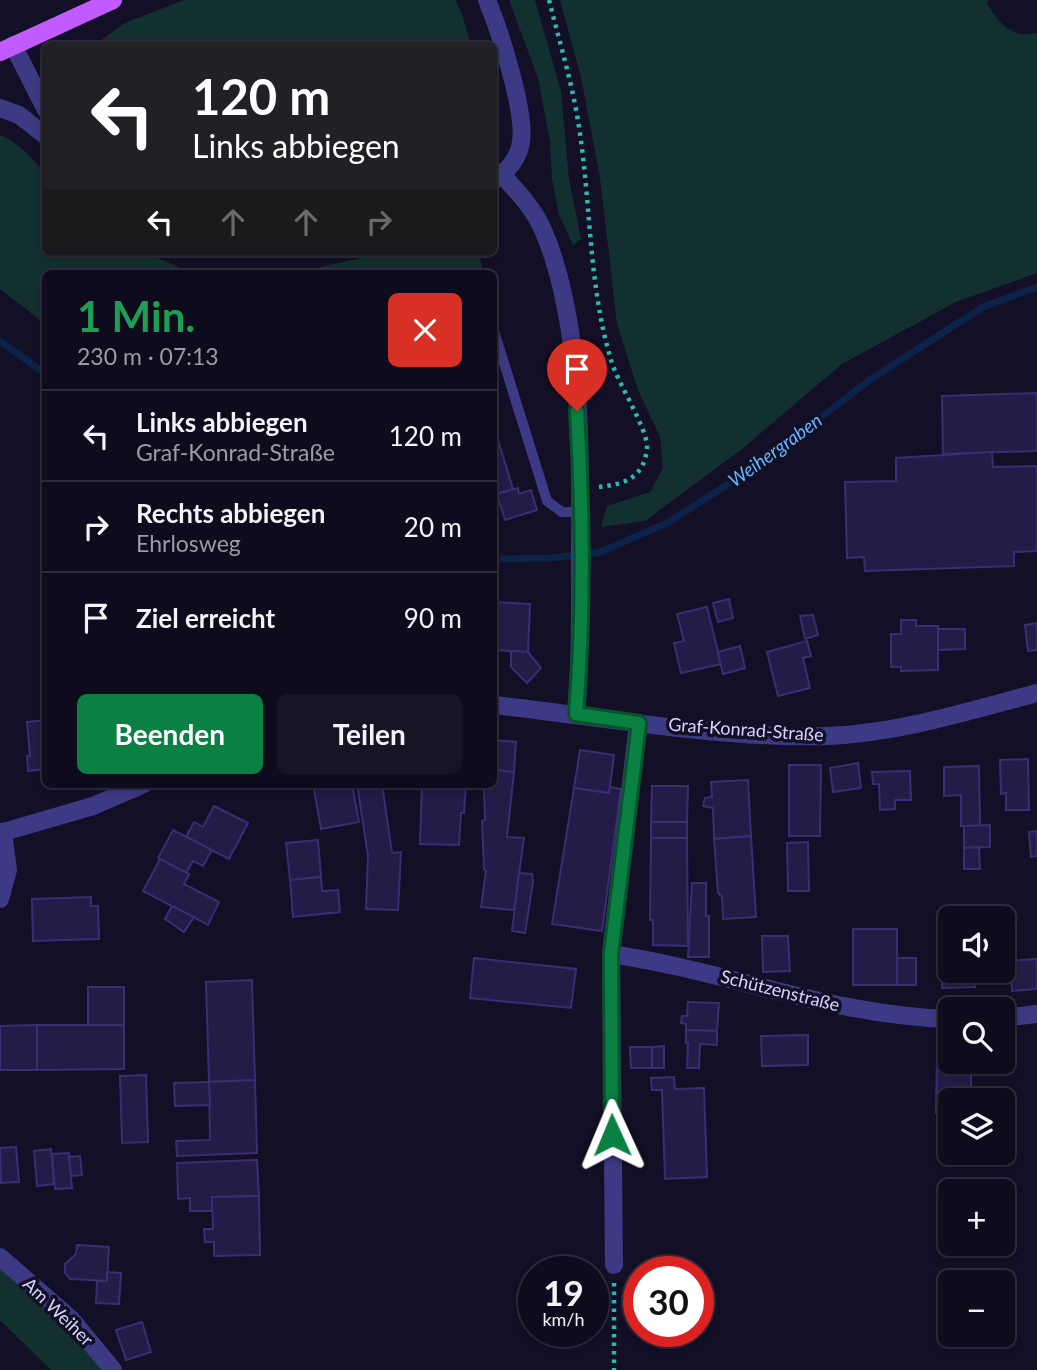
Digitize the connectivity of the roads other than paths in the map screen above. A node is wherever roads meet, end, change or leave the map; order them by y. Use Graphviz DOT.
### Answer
graph roads {
  1 [pos="113,0"];
  2 [pos="487,0"];
  3 [pos="6,48"];
  4 [pos="42,104"];
  5 [pos="0,108"];
  6 [pos="42,133"];
  7 [pos="498,177"];
  8 [pos="497,341"];
  9 [pos="581,512"];
  10 [pos="1037,693"];
  11 [pos="497,705"];
  12 [pos="576,714"];
  13 [pos="639,723"];
  14 [pos="134,788"];
  15 [pos="1,833"];
  16 [pos="0,899"];
  17 [pos="611,954"];
  18 [pos="1037,1014"];
  19 [pos="1015,1017"];
  20 [pos="938,1019"];
  21 [pos="0,1257"];
  22 [pos="614,1265"];
  23 [pos="113,1370"];
  1 -- 3 [label="main road"];
  2 -- 7 [label="street"];
  3 -- 4 [label="street"];
  5 -- 6 [label="street"];
  7 -- 9 [label="street"];
  8 -- 9 [label="lane"];
  9 -- 12 [label="street"];
  10 -- 13 [label="street, Graf-Konrad-Straße"];
  11 -- 12 [label="street, Graf-Konrad-Straße"];
  12 -- 13 [label="street, Graf-Konrad-Straße"];
  13 -- 17 [label="street"];
  14 -- 15 [label="street"];
  15 -- 16 [label="street"];
  17 -- 20 [label="street, Schützenstraße"];
  17 -- 22 [label="street"];
  18 -- 19 [label="street"];
  21 -- 23 [label="street, Am Weiher"];
}
